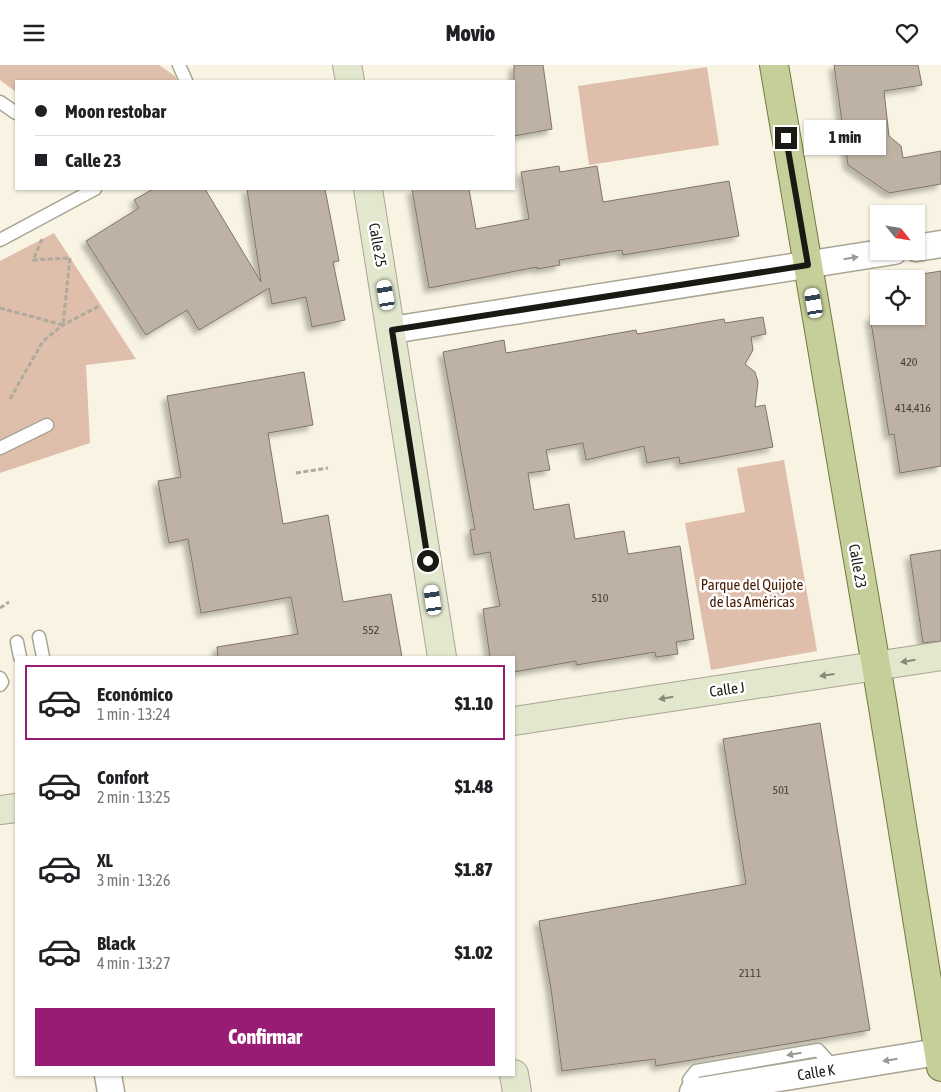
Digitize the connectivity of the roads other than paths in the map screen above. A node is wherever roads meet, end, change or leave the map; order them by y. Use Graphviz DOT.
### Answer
graph roads {
  1 [pos="179,65"];
  2 [pos="347,65"];
  3 [pos="774,65"];
  4 [pos="186,80"];
  5 [pos="350,80"];
  6 [pos="0,102"];
  7 [pos="15,112"];
  8 [pos="93,190"];
  9 [pos="368,190"];
  10 [pos="0,240"];
  11 [pos="941,243"];
  12 [pos="925,246"];
  13 [pos="870,255"];
  14 [pos="808,265"];
  15 [pos="392,330"];
  16 [pos="48,425"];
  17 [pos="0,448"];
  18 [pos="39,637"];
  19 [pos="17,642"];
  20 [pos="20,656"];
  21 [pos="42,656"];
  22 [pos="442,656"];
  23 [pos="941,656"];
  24 [pos="875,667"];
  25 [pos="0,678"];
  26 [pos="0,685"];
  27 [pos="515,721"];
  28 [pos="15,808"];
  29 [pos="0,810"];
  30 [pos="940,1060"];
  31 [pos="108,1076"];
  32 [pos="514,1076"];
  33 [pos="111,1092"];
  34 [pos="517,1092"];
  35 [pos="692,1092"];
  1 -- 4 [label="lane"];
  2 -- 5 [label="street"];
  3 -- 14 [label="main road, Calle 23"];
  6 -- 7 [label="lane"];
  8 -- 10 [label="lane"];
  9 -- 15 [label="street, Calle 25"];
  11 -- 12 [label="street"];
  14 -- 13 [label="street, one-way"];
  14 -- 15 [label="street"];
  14 -- 24 [label="main road, Calle 23"];
  15 -- 22 [label="street, Calle 25"];
  16 -- 17 [label="lane"];
  18 -- 21 [label="lane"];
  19 -- 20 [label="lane"];
  23 -- 24 [label="street, Calle J, one-way"];
  24 -- 27 [label="street, Calle J, one-way"];
  24 -- 30 [label="main road, Calle 23"];
  25 -- 26 [label="lane"];
  28 -- 29 [label="street"];
  30 -- 35 [label="street, Calle K, one-way"];
  31 -- 33 [label="street"];
  32 -- 34 [label="street"];
}
